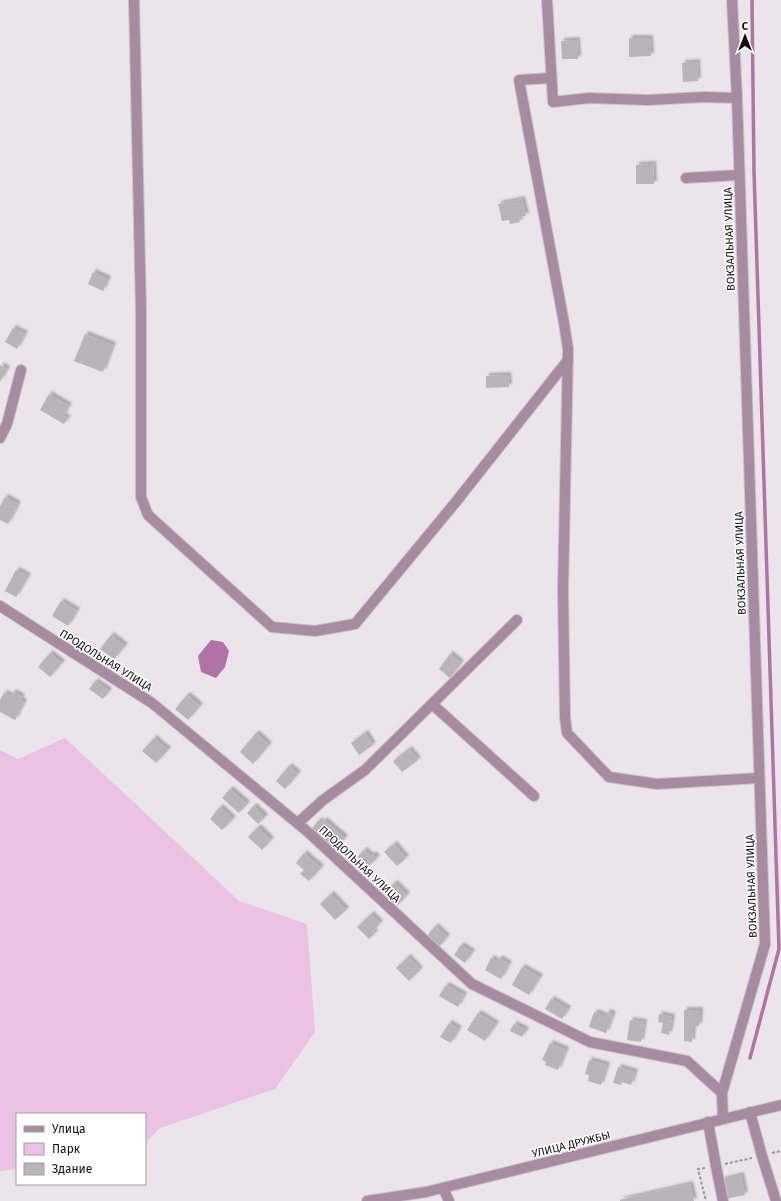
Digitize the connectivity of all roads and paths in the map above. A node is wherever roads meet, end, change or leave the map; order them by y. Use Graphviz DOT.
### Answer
graph roads {
  1 [pos="134,0"];
  2 [pos="547,0"];
  3 [pos="732,0"];
  4 [pos="552,84"];
  5 [pos="737,98"];
  6 [pos="739,174"];
  7 [pos="686,178"];
  8 [pos="568,360"];
  9 [pos="21,370"];
  10 [pos="0,438"];
  11 [pos="0,607"];
  12 [pos="517,620"];
  13 [pos="432,704"];
  14 [pos="759,778"];
  15 [pos="534,796"];
  16 [pos="298,823"];
  17 [pos="722,1093"];
  18 [pos="781,1105"];
  19 [pos="750,1112"];
  20 [pos="723,1118"];
  21 [pos="708,1122"];
  22 [pos="781,1151"];
  23 [pos="762,1156"];
  24 [pos="716,1166"];
  25 [pos="444,1188"];
  26 [pos="367,1201"];
  27 [pos="449,1201"];
  28 [pos="706,1201"];
  29 [pos="723,1201"];
  30 [pos="776,1201"];
  1 -- 8 [label="street"];
  2 -- 4 [label="street"];
  3 -- 5 [label="street, ВОКЗАЛЬНАЯ УЛИЦА"];
  4 -- 5 [label="street"];
  4 -- 8 [label="street"];
  5 -- 6 [label="street, ВОКЗАЛЬНАЯ УЛИЦА"];
  6 -- 7 [label="street"];
  6 -- 14 [label="street, ВОКЗАЛЬНАЯ УЛИЦА"];
  8 -- 14 [label="street"];
  9 -- 10 [label="street"];
  11 -- 16 [label="street, ПРОДОЛЬНАЯ УЛИЦА"];
  12 -- 13 [label="street"];
  13 -- 15 [label="street"];
  13 -- 16 [label="street"];
  14 -- 17 [label="street, ВОКЗАЛЬНАЯ УЛИЦА"];
  16 -- 17 [label="street, ПРОДОЛЬНАЯ УЛИЦА"];
  17 -- 20 [label="street, ВОКЗАЛЬНАЯ УЛИЦА"];
  18 -- 19 [label="street, УЛИЦА ДРУЖБЫ"];
  19 -- 20 [label="street, УЛИЦА ДРУЖБЫ"];
  19 -- 23 [label="street"];
  20 -- 21 [label="street, УЛИЦА ДРУЖБЫ"];
  21 -- 24 [label="street"];
  21 -- 25 [label="street, УЛИЦА ДРУЖБЫ"];
  22 -- 23 [label="path"];
  23 -- 24 [label="path"];
  23 -- 30 [label="street"];
  24 -- 28 [label="path"];
  24 -- 29 [label="street"];
  25 -- 26 [label="street, УЛИЦА ДРУЖБЫ"];
  25 -- 27 [label="street"];
}
